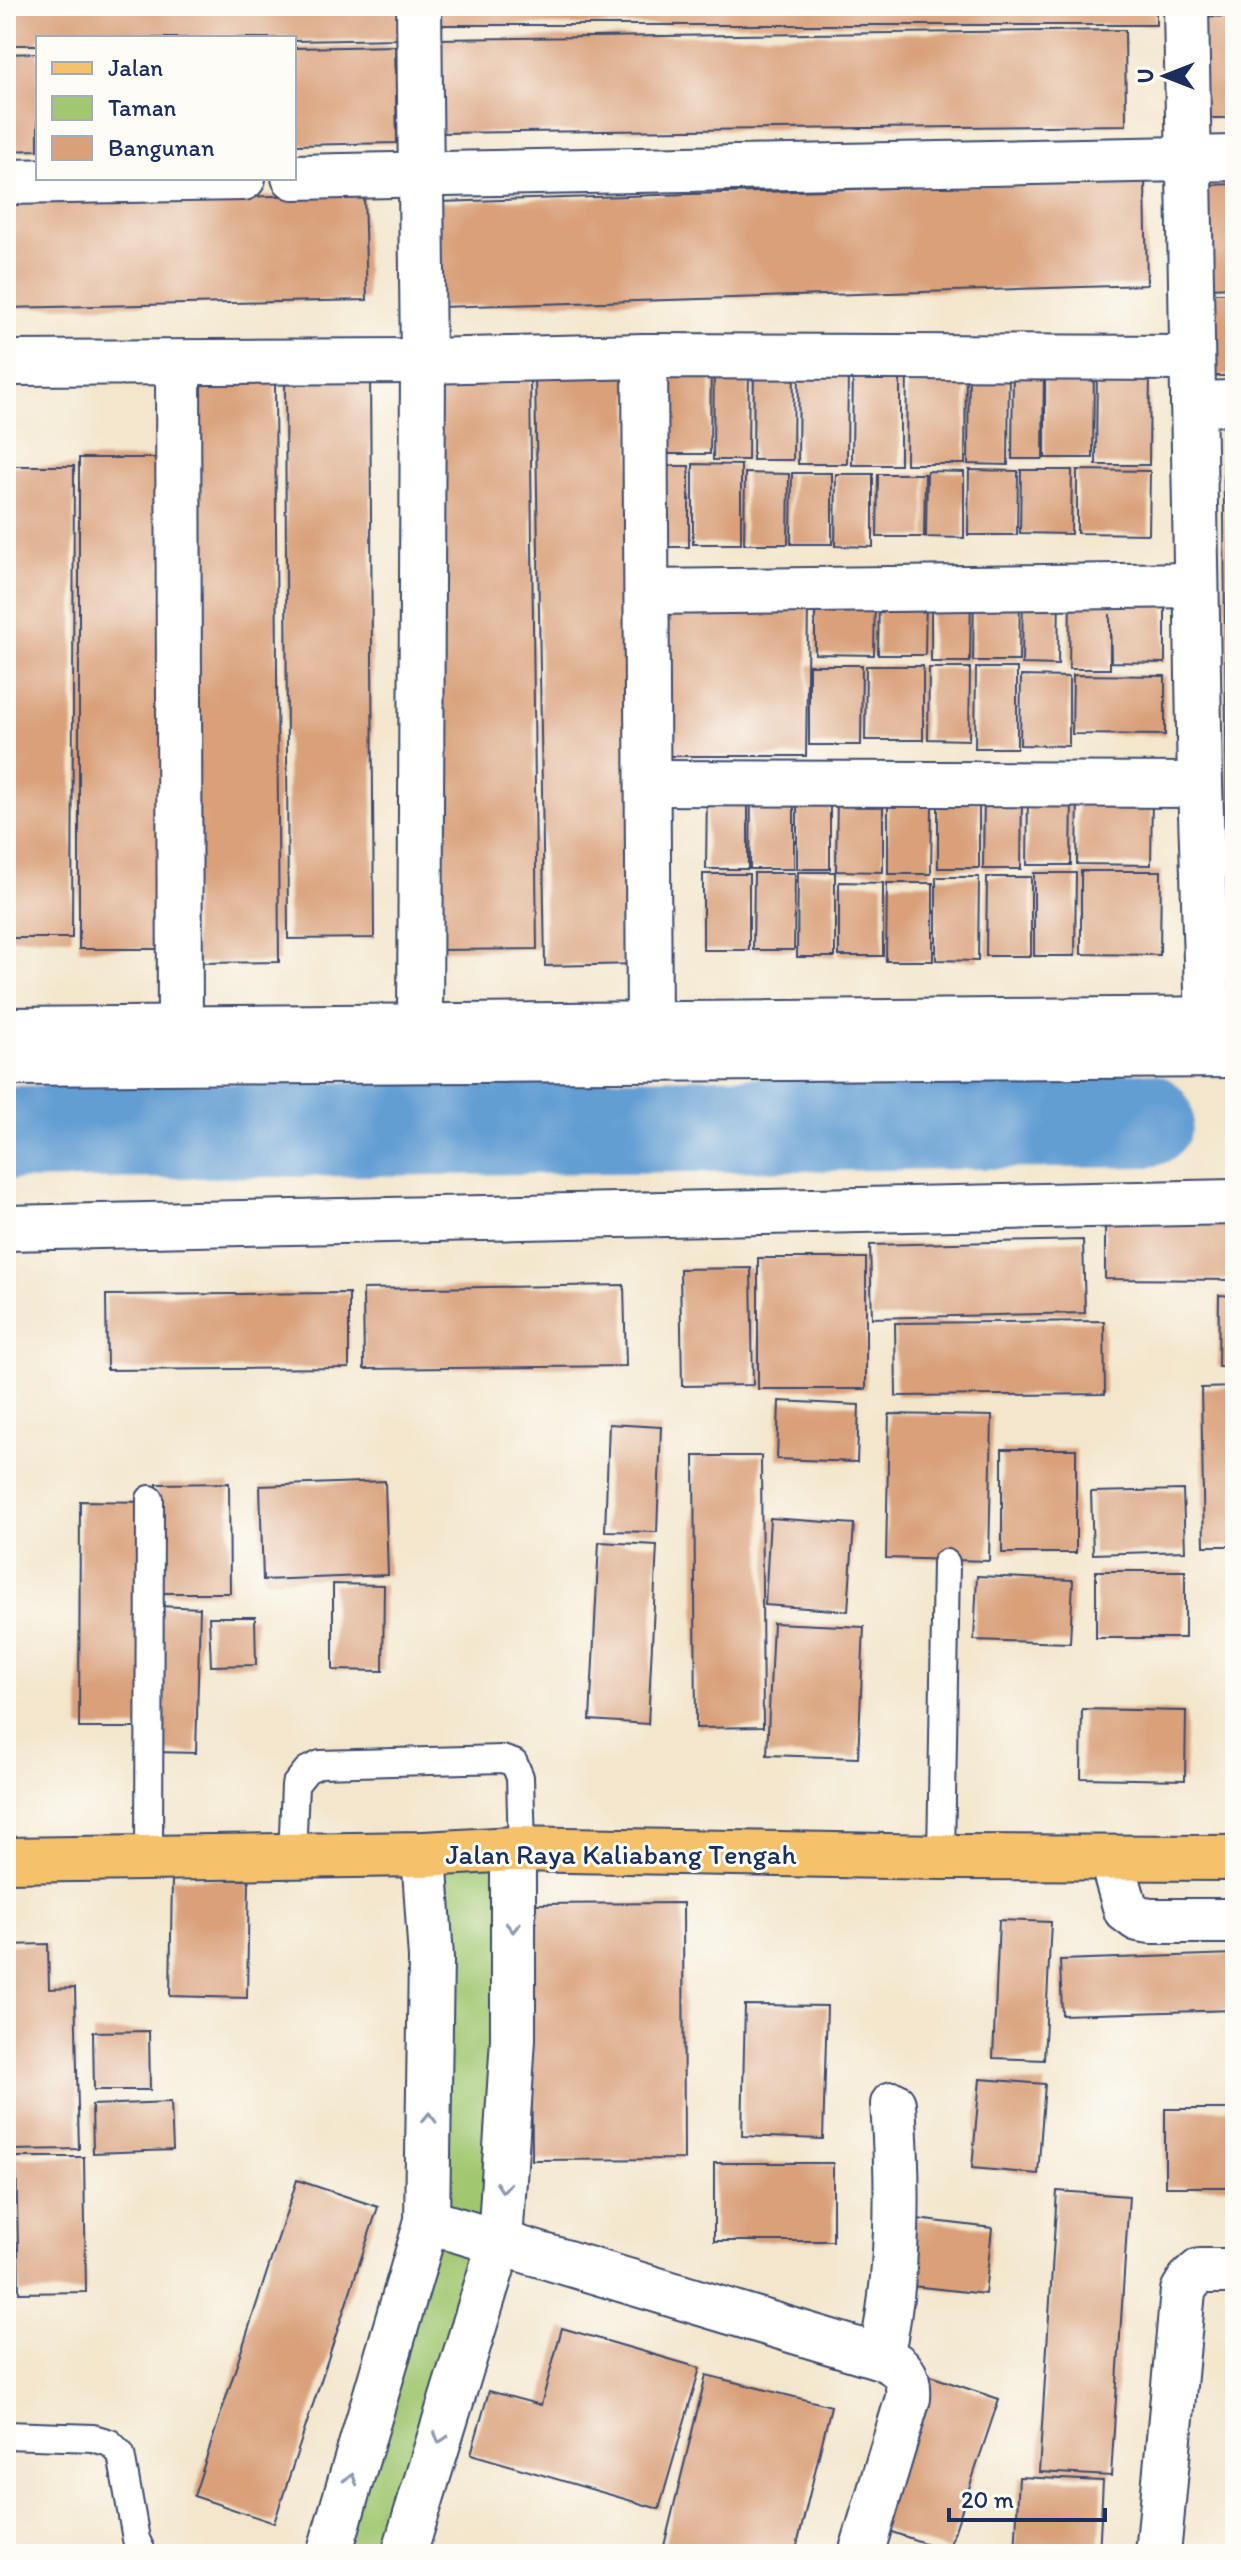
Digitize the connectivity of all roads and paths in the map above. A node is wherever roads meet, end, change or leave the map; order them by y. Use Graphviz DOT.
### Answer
graph roads {
  1 [pos="419,6"];
  2 [pos="1186,6"];
  3 [pos="1189,158"];
  4 [pos="1235,158"];
  5 [pos="423,175"];
  6 [pos="296,177"];
  7 [pos="124,180"];
  8 [pos="6,182"];
  9 [pos="645,356"];
  10 [pos="1192,358"];
  11 [pos="423,361"];
  12 [pos="6,363"];
  13 [pos="178,363"];
  14 [pos="1214,404"];
  15 [pos="1196,585"];
  16 [pos="647,592"];
  17 [pos="648,783"];
  18 [pos="1200,785"];
  19 [pos="1222,1019"];
  20 [pos="649,1026"];
  21 [pos="180,1027"];
  22 [pos="420,1027"];
  23 [pos="6,1030"];
  24 [pos="1235,1055"];
  25 [pos="6,1063"];
  26 [pos="1235,1202"];
  27 [pos="6,1228"];
  28 [pos="150,1499"];
  29 [pos="946,1563"];
  30 [pos="517,1849"];
  31 [pos="424,1854"];
  32 [pos="292,1857"];
  33 [pos="941,1857"];
  34 [pos="1111,1858"];
  35 [pos="1235,1858"];
  36 [pos="6,1860"];
  37 [pos="149,1860"];
  38 [pos="1235,1921"];
  39 [pos="893,2104"];
  40 [pos="427,2221"];
  41 [pos="500,2242"];
  42 [pos="1235,2271"];
  43 [pos="881,2357"];
  44 [pos="6,2435"];
  45 [pos="143,2554"];
  46 [pos="329,2554"];
  47 [pos="404,2554"];
  48 [pos="861,2554"];
  49 [pos="1158,2554"];
  1 -- 5 [label="street"];
  2 -- 3 [label="street"];
  3 -- 4 [label="street"];
  3 -- 5 [label="street"];
  3 -- 10 [label="street"];
  5 -- 6 [label="street"];
  5 -- 11 [label="street"];
  7 -- 8 [label="street"];
  9 -- 10 [label="street"];
  9 -- 11 [label="street"];
  9 -- 16 [label="street"];
  10 -- 14 [label="street"];
  11 -- 13 [label="street"];
  11 -- 22 [label="street"];
  12 -- 13 [label="street"];
  13 -- 21 [label="street"];
  14 -- 15 [label="street"];
  15 -- 16 [label="street"];
  15 -- 18 [label="street"];
  16 -- 17 [label="street"];
  17 -- 18 [label="street"];
  17 -- 20 [label="street"];
  18 -- 19 [label="street"];
  19 -- 20 [label="street"];
  20 -- 22 [label="street"];
  21 -- 22 [label="street"];
  21 -- 23 [label="street"];
  24 -- 25 [label="street"];
  26 -- 27 [label="street"];
  28 -- 37 [label="lane"];
  29 -- 33 [label="lane"];
  30 -- 31 [label="main road, Jalan Raya Kaliabang Tengah"];
  30 -- 32 [label="lane"];
  30 -- 33 [label="main road, Jalan Raya Kaliabang Tengah"];
  30 -- 41 [label="street, one-way"];
  31 -- 32 [label="main road, Jalan Raya Kaliabang Tengah"];
  40 -- 31 [label="street, one-way"];
  32 -- 37 [label="main road, Jalan Raya Kaliabang Tengah"];
  33 -- 34 [label="main road, Jalan Raya Kaliabang Tengah"];
  34 -- 35 [label="main road, Jalan Raya Kaliabang Tengah"];
  34 -- 38 [label="street"];
  36 -- 37 [label="main road, Jalan Raya Kaliabang Tengah"];
  39 -- 43 [label="street"];
  40 -- 41 [label="street"];
  46 -- 40 [label="street, one-way"];
  41 -- 43 [label="street"];
  41 -- 47 [label="street, one-way"];
  42 -- 49 [label="street"];
  43 -- 48 [label="street"];
  44 -- 45 [label="lane"];
}
